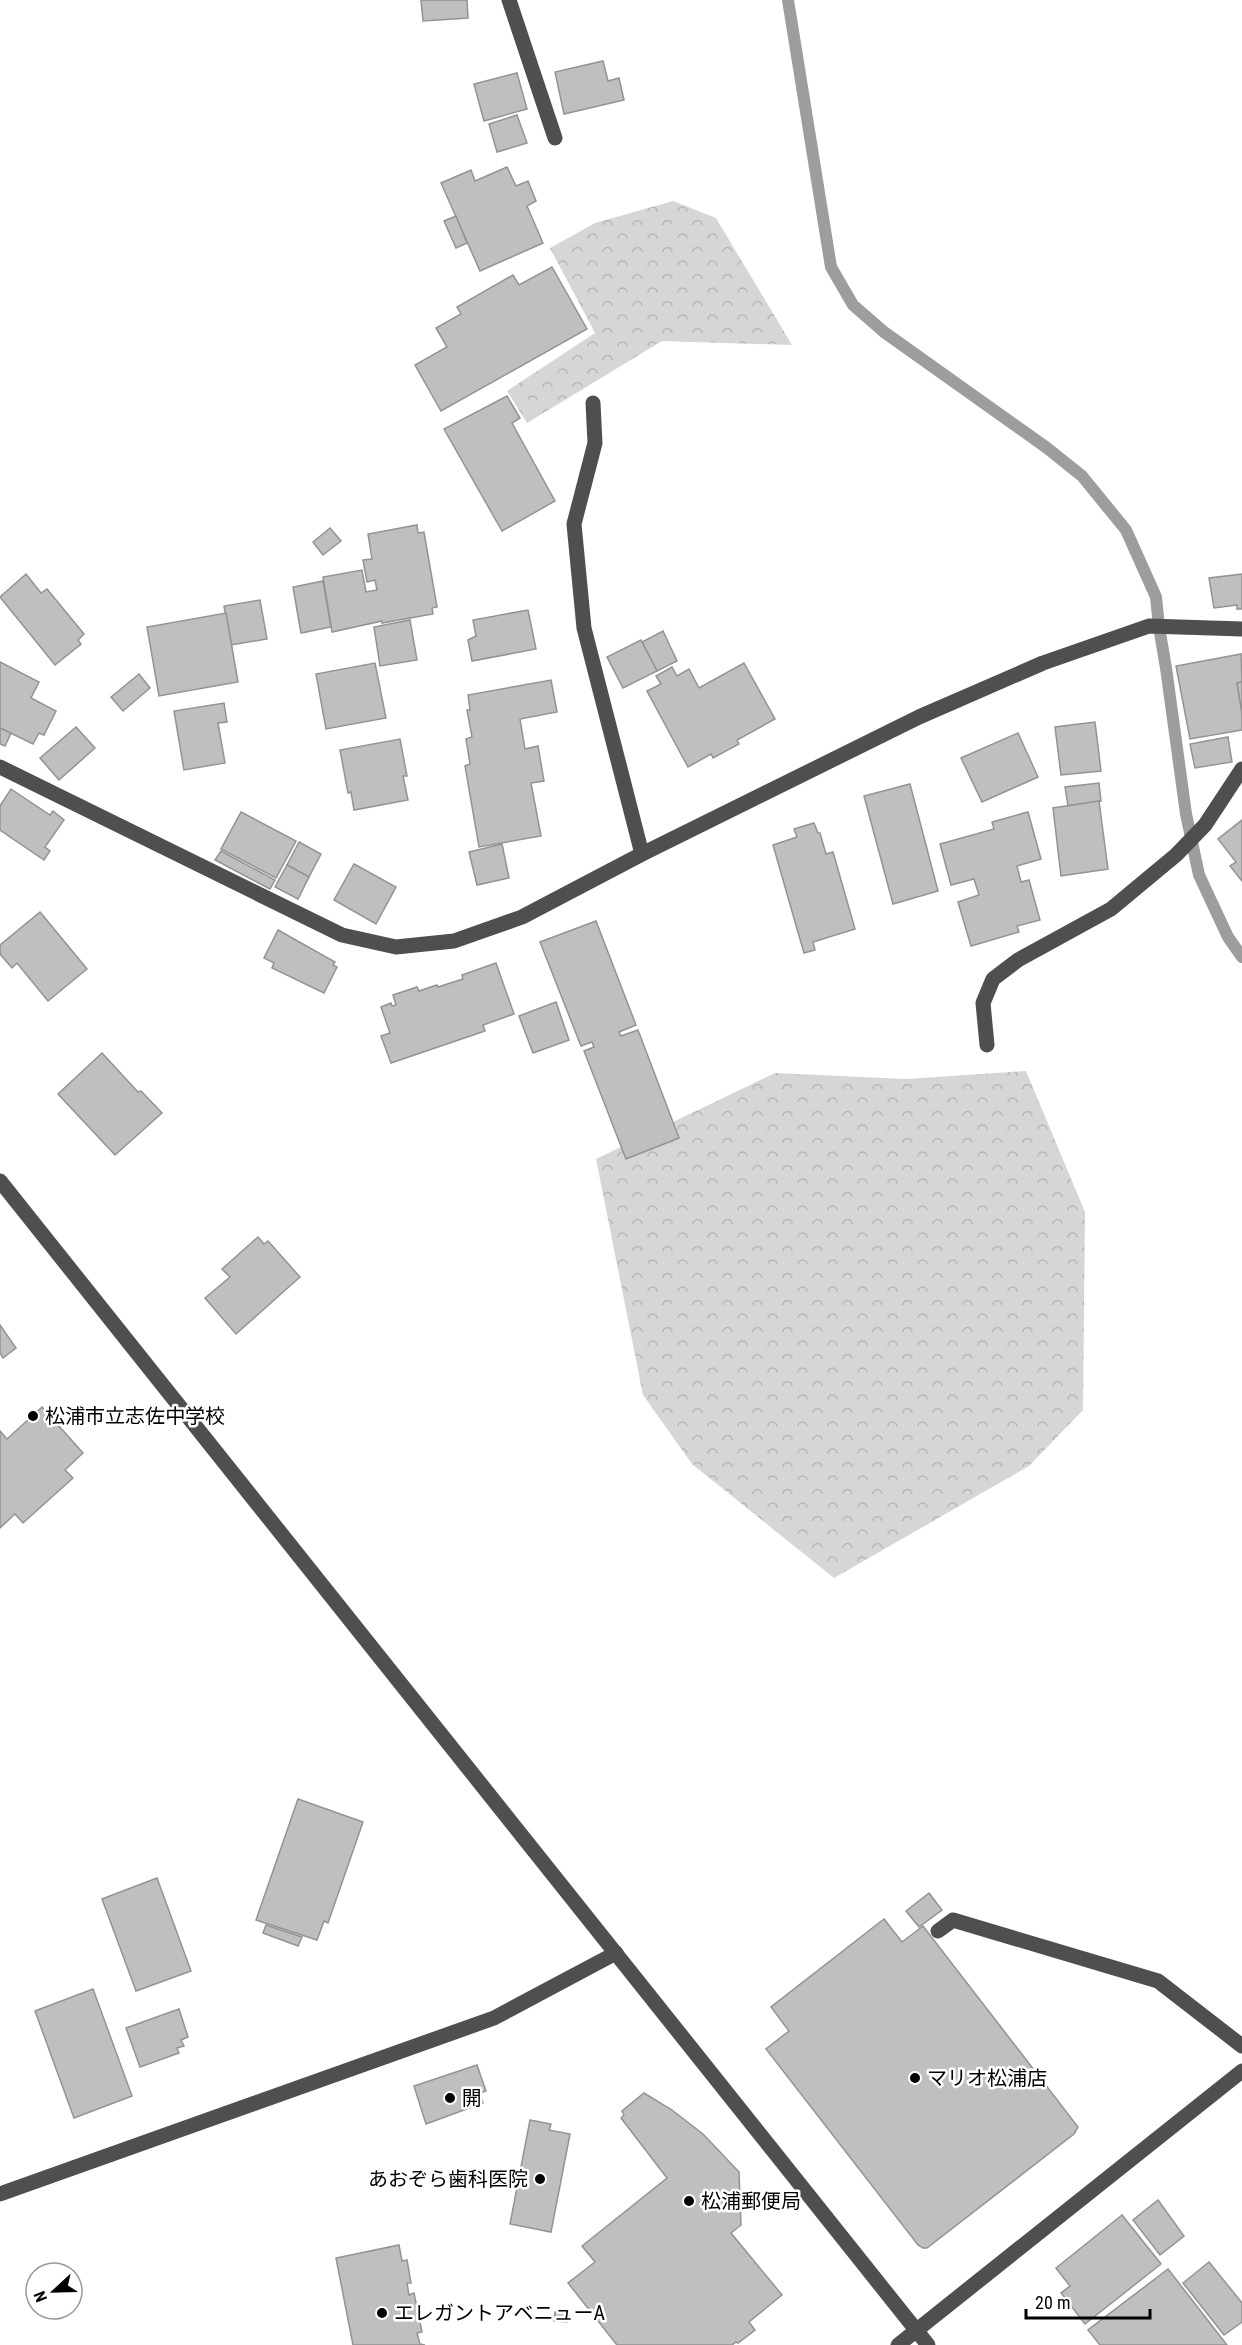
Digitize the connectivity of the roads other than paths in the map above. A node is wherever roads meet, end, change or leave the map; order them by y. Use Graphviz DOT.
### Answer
graph roads {
  1 [pos="509,0"];
  2 [pos="555,138"];
  3 [pos="593,403"];
  4 [pos="1242,629"];
  5 [pos="0,767"];
  6 [pos="1242,769"];
  7 [pos="642,854"];
  8 [pos="987,1045"];
  9 [pos="0,1181"];
  10 [pos="938,1931"];
  11 [pos="616,1953"];
  12 [pos="1242,2046"];
  13 [pos="1242,2071"];
  14 [pos="0,2194"];
  15 [pos="916,2330"];
  16 [pos="898,2345"];
  17 [pos="928,2345"];
  1 -- 2 [label="street"];
  3 -- 7 [label="street"];
  4 -- 7 [label="street"];
  5 -- 7 [label="street"];
  6 -- 8 [label="street"];
  9 -- 11 [label="street"];
  10 -- 12 [label="street"];
  11 -- 14 [label="street"];
  11 -- 15 [label="street"];
  13 -- 15 [label="street"];
  15 -- 16 [label="street"];
  15 -- 17 [label="street"];
}
